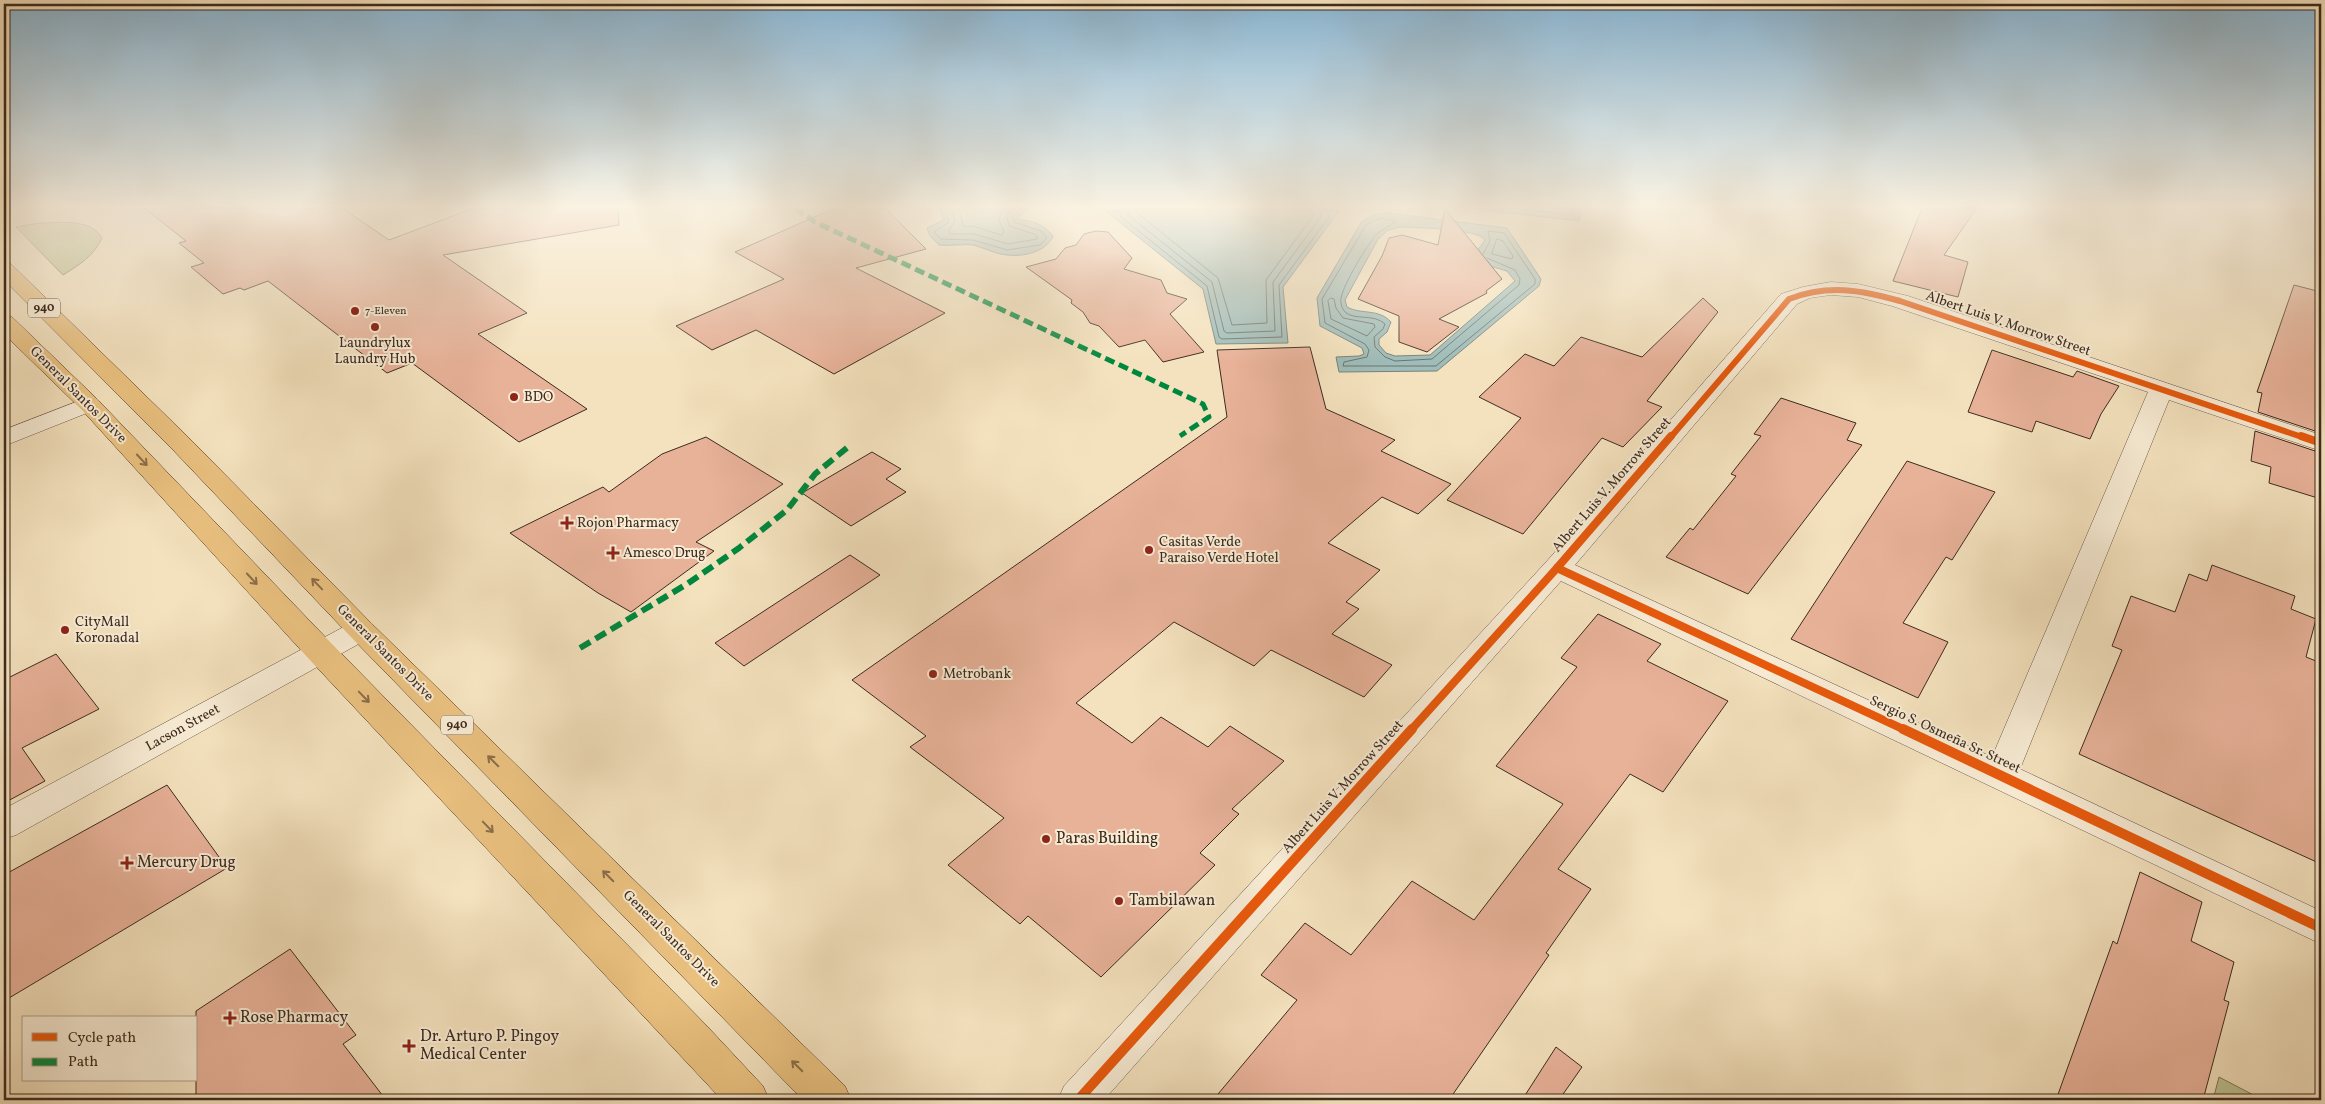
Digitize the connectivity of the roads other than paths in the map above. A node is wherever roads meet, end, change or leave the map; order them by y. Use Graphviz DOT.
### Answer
graph roads {
  1 [pos="4,268"];
  2 [pos="4,322"];
  3 [pos="2162,389"];
  4 [pos="89,404"];
  5 [pos="4,439"];
  6 [pos="2321,442"];
  7 [pos="1557,568"];
  8 [pos="361,630"];
  9 [pos="320,652"];
  10 [pos="2001,775"];
  11 [pos="4,825"];
  12 [pos="2321,928"];
  13 [pos="749,1100"];
  14 [pos="831,1100"];
  15 [pos="1078,1100"];
  8 -- 1 [label="highway, General Santos Drive / 940, one-way"];
  2 -- 4 [label="highway, General Santos Drive / 940"];
  3 -- 6 [label="street, Albert Luis V. Morrow Street"];
  3 -- 7 [label="street, Albert Luis V. Morrow Street"];
  3 -- 10 [label="street"];
  4 -- 5 [label="street"];
  4 -- 9 [label="highway, General Santos Drive / 940, one-way"];
  7 -- 10 [label="street, Sergio S. Osmeña Sr. Street"];
  7 -- 15 [label="street, Albert Luis V. Morrow Street"];
  8 -- 9 [label="street, Lacson Street"];
  14 -- 8 [label="highway, General Santos Drive / 940, one-way"];
  9 -- 11 [label="street, Lacson Street"];
  9 -- 13 [label="highway, General Santos Drive / 940, one-way"];
  10 -- 12 [label="street, Sergio S. Osmeña Sr. Street"];
}
